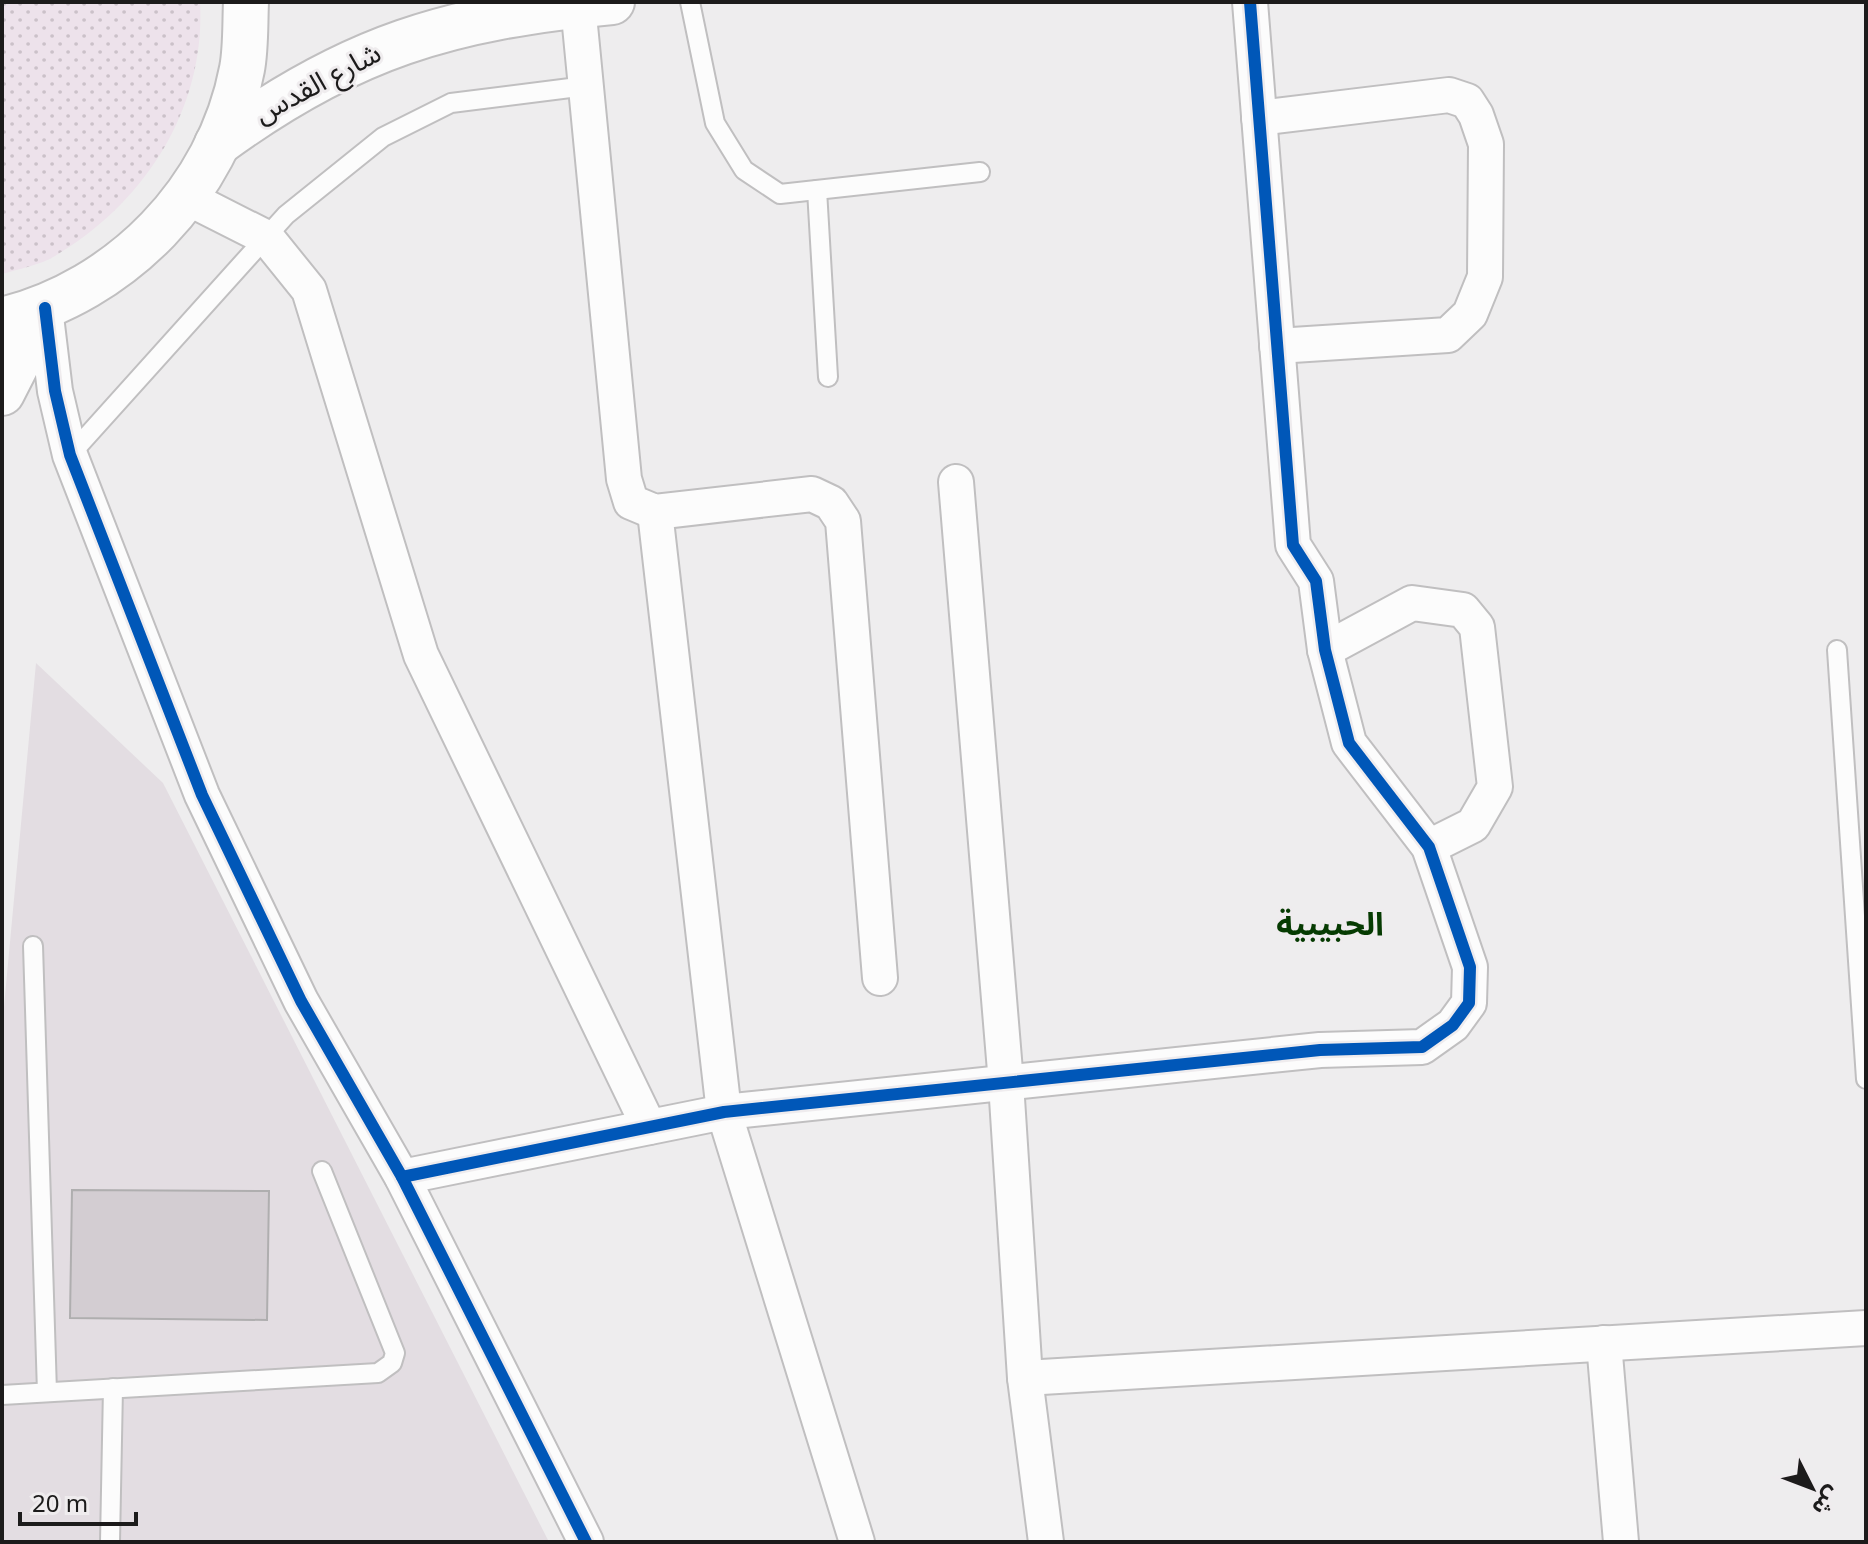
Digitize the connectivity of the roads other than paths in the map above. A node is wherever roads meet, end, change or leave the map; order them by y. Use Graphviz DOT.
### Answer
graph roads {
  1 [pos="246,2"];
  2 [pos="690,2"];
  3 [pos="1250,2"];
  4 [pos="595,4"];
  5 [pos="586,86"];
  6 [pos="1259,118"];
  7 [pos="217,144"];
  8 [pos="980,172"];
  9 [pos="817,190"];
  10 [pos="186,197"];
  11 [pos="267,238"];
  12 [pos="26,313"];
  13 [pos="1277,346"];
  14 [pos="828,377"];
  15 [pos="2,393"];
  16 [pos="70,455"];
  17 [pos="956,482"];
  18 [pos="655,512"];
  19 [pos="1325,650"];
  20 [pos="1837,650"];
  21 [pos="1429,847"];
  22 [pos="33,946"];
  23 [pos="880,978"];
  24 [pos="1866,1079"];
  25 [pos="1006,1083"];
  26 [pos="724,1112"];
  27 [pos="649,1127"];
  28 [pos="322,1171"];
  29 [pos="402,1177"];
  30 [pos="1866,1328"];
  31 [pos="1604,1343"];
  32 [pos="1025,1378"];
  33 [pos="113,1388"];
  34 [pos="47,1392"];
  35 [pos="2,1395"];
  36 [pos="110,1542"];
  37 [pos="586,1542"];
  38 [pos="857,1542"];
  39 [pos="1046,1542"];
  40 [pos="1621,1542"];
  1 -- 7 [label="main road"];
  2 -- 9 [label="lane"];
  3 -- 6 [label="street"];
  4 -- 5 [label="street"];
  4 -- 7 [label="main road, شارع القدس"];
  5 -- 11 [label="lane"];
  5 -- 18 [label="street"];
  6 -- 13 [label="street"];
  6 -- 13 [label="street"];
  7 -- 10 [label="main road"];
  8 -- 9 [label="lane"];
  9 -- 14 [label="lane"];
  10 -- 11 [label="street"];
  10 -- 12 [label="main road"];
  11 -- 16 [label="lane"];
  11 -- 27 [label="street"];
  12 -- 15 [label="main road"];
  12 -- 16 [label="street"];
  13 -- 19 [label="street"];
  16 -- 29 [label="street"];
  17 -- 25 [label="street"];
  18 -- 23 [label="street"];
  18 -- 26 [label="street"];
  19 -- 21 [label="street"];
  19 -- 21 [label="street"];
  20 -- 24 [label="lane"];
  21 -- 25 [label="street"];
  22 -- 34 [label="lane"];
  25 -- 26 [label="street"];
  25 -- 32 [label="street"];
  26 -- 27 [label="street"];
  26 -- 38 [label="street"];
  27 -- 29 [label="street"];
  28 -- 33 [label="lane"];
  29 -- 37 [label="street"];
  30 -- 31 [label="street"];
  31 -- 32 [label="street"];
  31 -- 40 [label="street"];
  32 -- 39 [label="street"];
  33 -- 34 [label="lane"];
  33 -- 36 [label="lane"];
  34 -- 35 [label="lane"];
}
